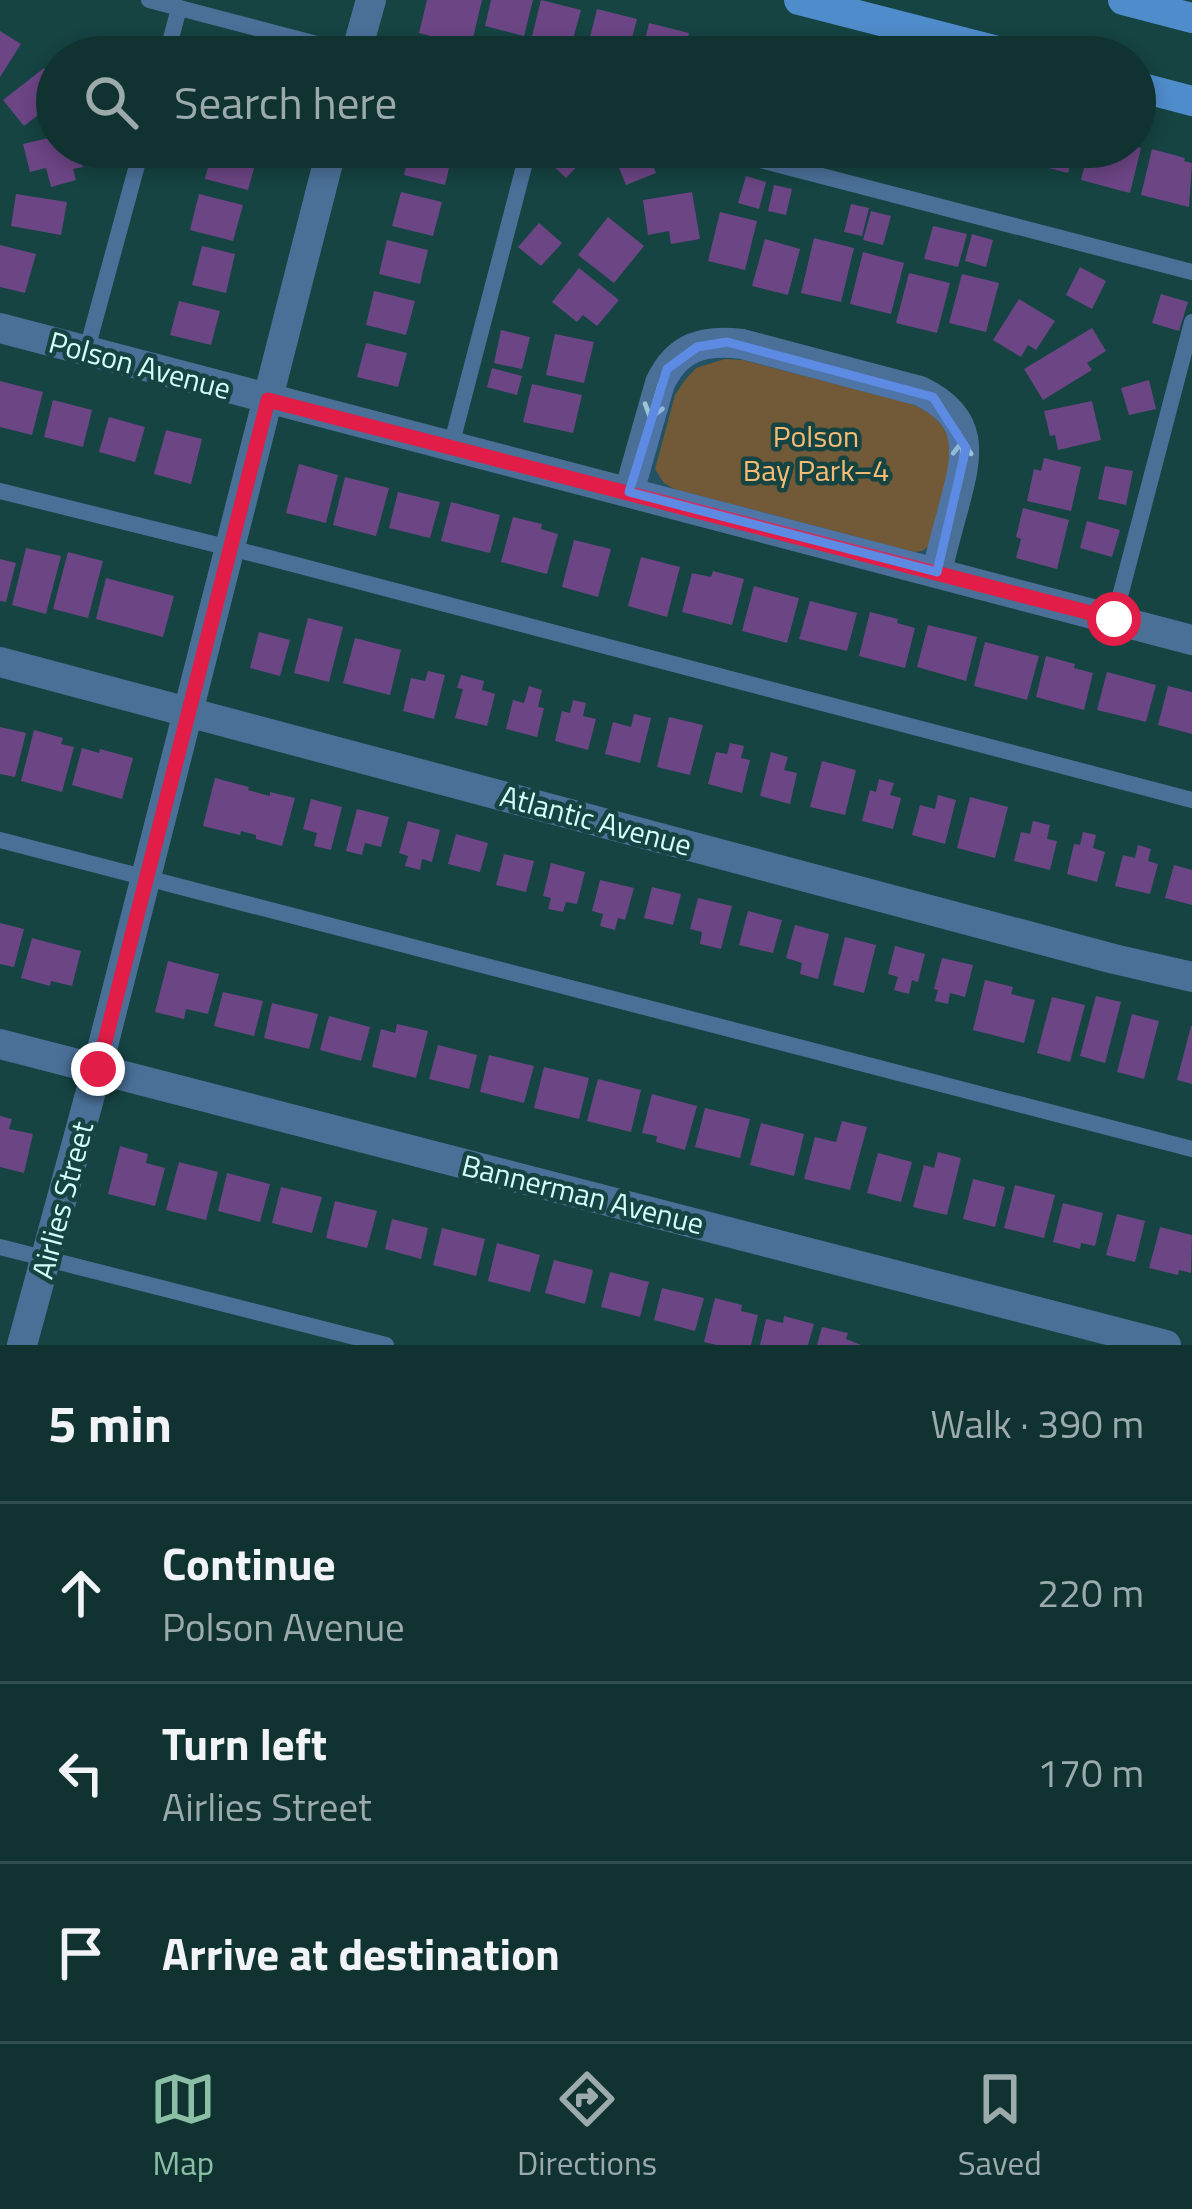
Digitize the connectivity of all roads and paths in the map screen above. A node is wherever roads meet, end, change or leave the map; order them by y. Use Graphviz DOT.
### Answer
graph roads {
  1 [pos="149,0"];
  2 [pos="371,0"];
  3 [pos="799,0"];
  4 [pos="1123,0"];
  5 [pos="179,8"];
  6 [pos="1192,18"];
  7 [pos="172,36"];
  8 [pos="284,36"];
  9 [pos="363,36"];
  10 [pos="939,36"];
  11 [pos="1156,92"];
  12 [pos="1192,101"];
  13 [pos="136,168"];
  14 [pos="327,168"];
  15 [pos="524,168"];
  16 [pos="791,168"];
  17 [pos="1192,272"];
  18 [pos="1192,322"];
  19 [pos="0,328"];
  20 [pos="87,349"];
  21 [pos="268,400"];
  22 [pos="451,446"];
  23 [pos="0,491"];
  24 [pos="629,492"];
  25 [pos="230,548"];
  26 [pos="937,572"];
  27 [pos="1114,619"];
  28 [pos="1192,640"];
  29 [pos="0,662"];
  30 [pos="188,710"];
  31 [pos="1192,800"];
  32 [pos="0,840"];
  33 [pos="146,876"];
  34 [pos="1192,977"];
  35 [pos="0,1044"];
  36 [pos="98,1069"];
  37 [pos="1192,1149"];
  38 [pos="0,1247"];
  39 [pos="47,1258"];
  40 [pos="22,1345"];
  41 [pos="386,1345"];
  42 [pos="1166,1345"];
  1 -- 5 [label="lane"];
  2 -- 9 [label="street"];
  3 -- 10 [label="main road"];
  4 -- 6 [label="main road"];
  5 -- 7 [label="lane"];
  5 -- 8 [label="lane"];
  11 -- 12 [label="main road"];
  13 -- 20 [label="lane"];
  14 -- 21 [label="street, Airlies Street"];
  15 -- 22 [label="lane"];
  16 -- 17 [label="lane"];
  18 -- 27 [label="lane"];
  19 -- 20 [label="street, Polson Avenue"];
  20 -- 21 [label="street, Polson Avenue"];
  21 -- 22 [label="street, Polson Avenue"];
  21 -- 25 [label="street, Airlies Street"];
  22 -- 24 [label="street, Polson Avenue"];
  23 -- 25 [label="lane"];
  24 -- 26 [label="street, Polson Avenue"];
  26 -- 24 [label="street, one-way"];
  25 -- 30 [label="street, Airlies Street"];
  25 -- 31 [label="lane"];
  26 -- 27 [label="street, Polson Avenue"];
  27 -- 28 [label="street, Polson Avenue"];
  29 -- 30 [label="street, Atlantic Avenue"];
  30 -- 33 [label="street, Airlies Street"];
  30 -- 34 [label="street, Atlantic Avenue"];
  32 -- 33 [label="lane"];
  33 -- 36 [label="street, Airlies Street"];
  33 -- 37 [label="lane"];
  35 -- 36 [label="street, Bannerman Avenue"];
  36 -- 39 [label="street, Airlies Street"];
  36 -- 42 [label="street, Bannerman Avenue"];
  38 -- 39 [label="lane"];
  39 -- 40 [label="street, Airlies Street"];
  39 -- 41 [label="lane"];
}
